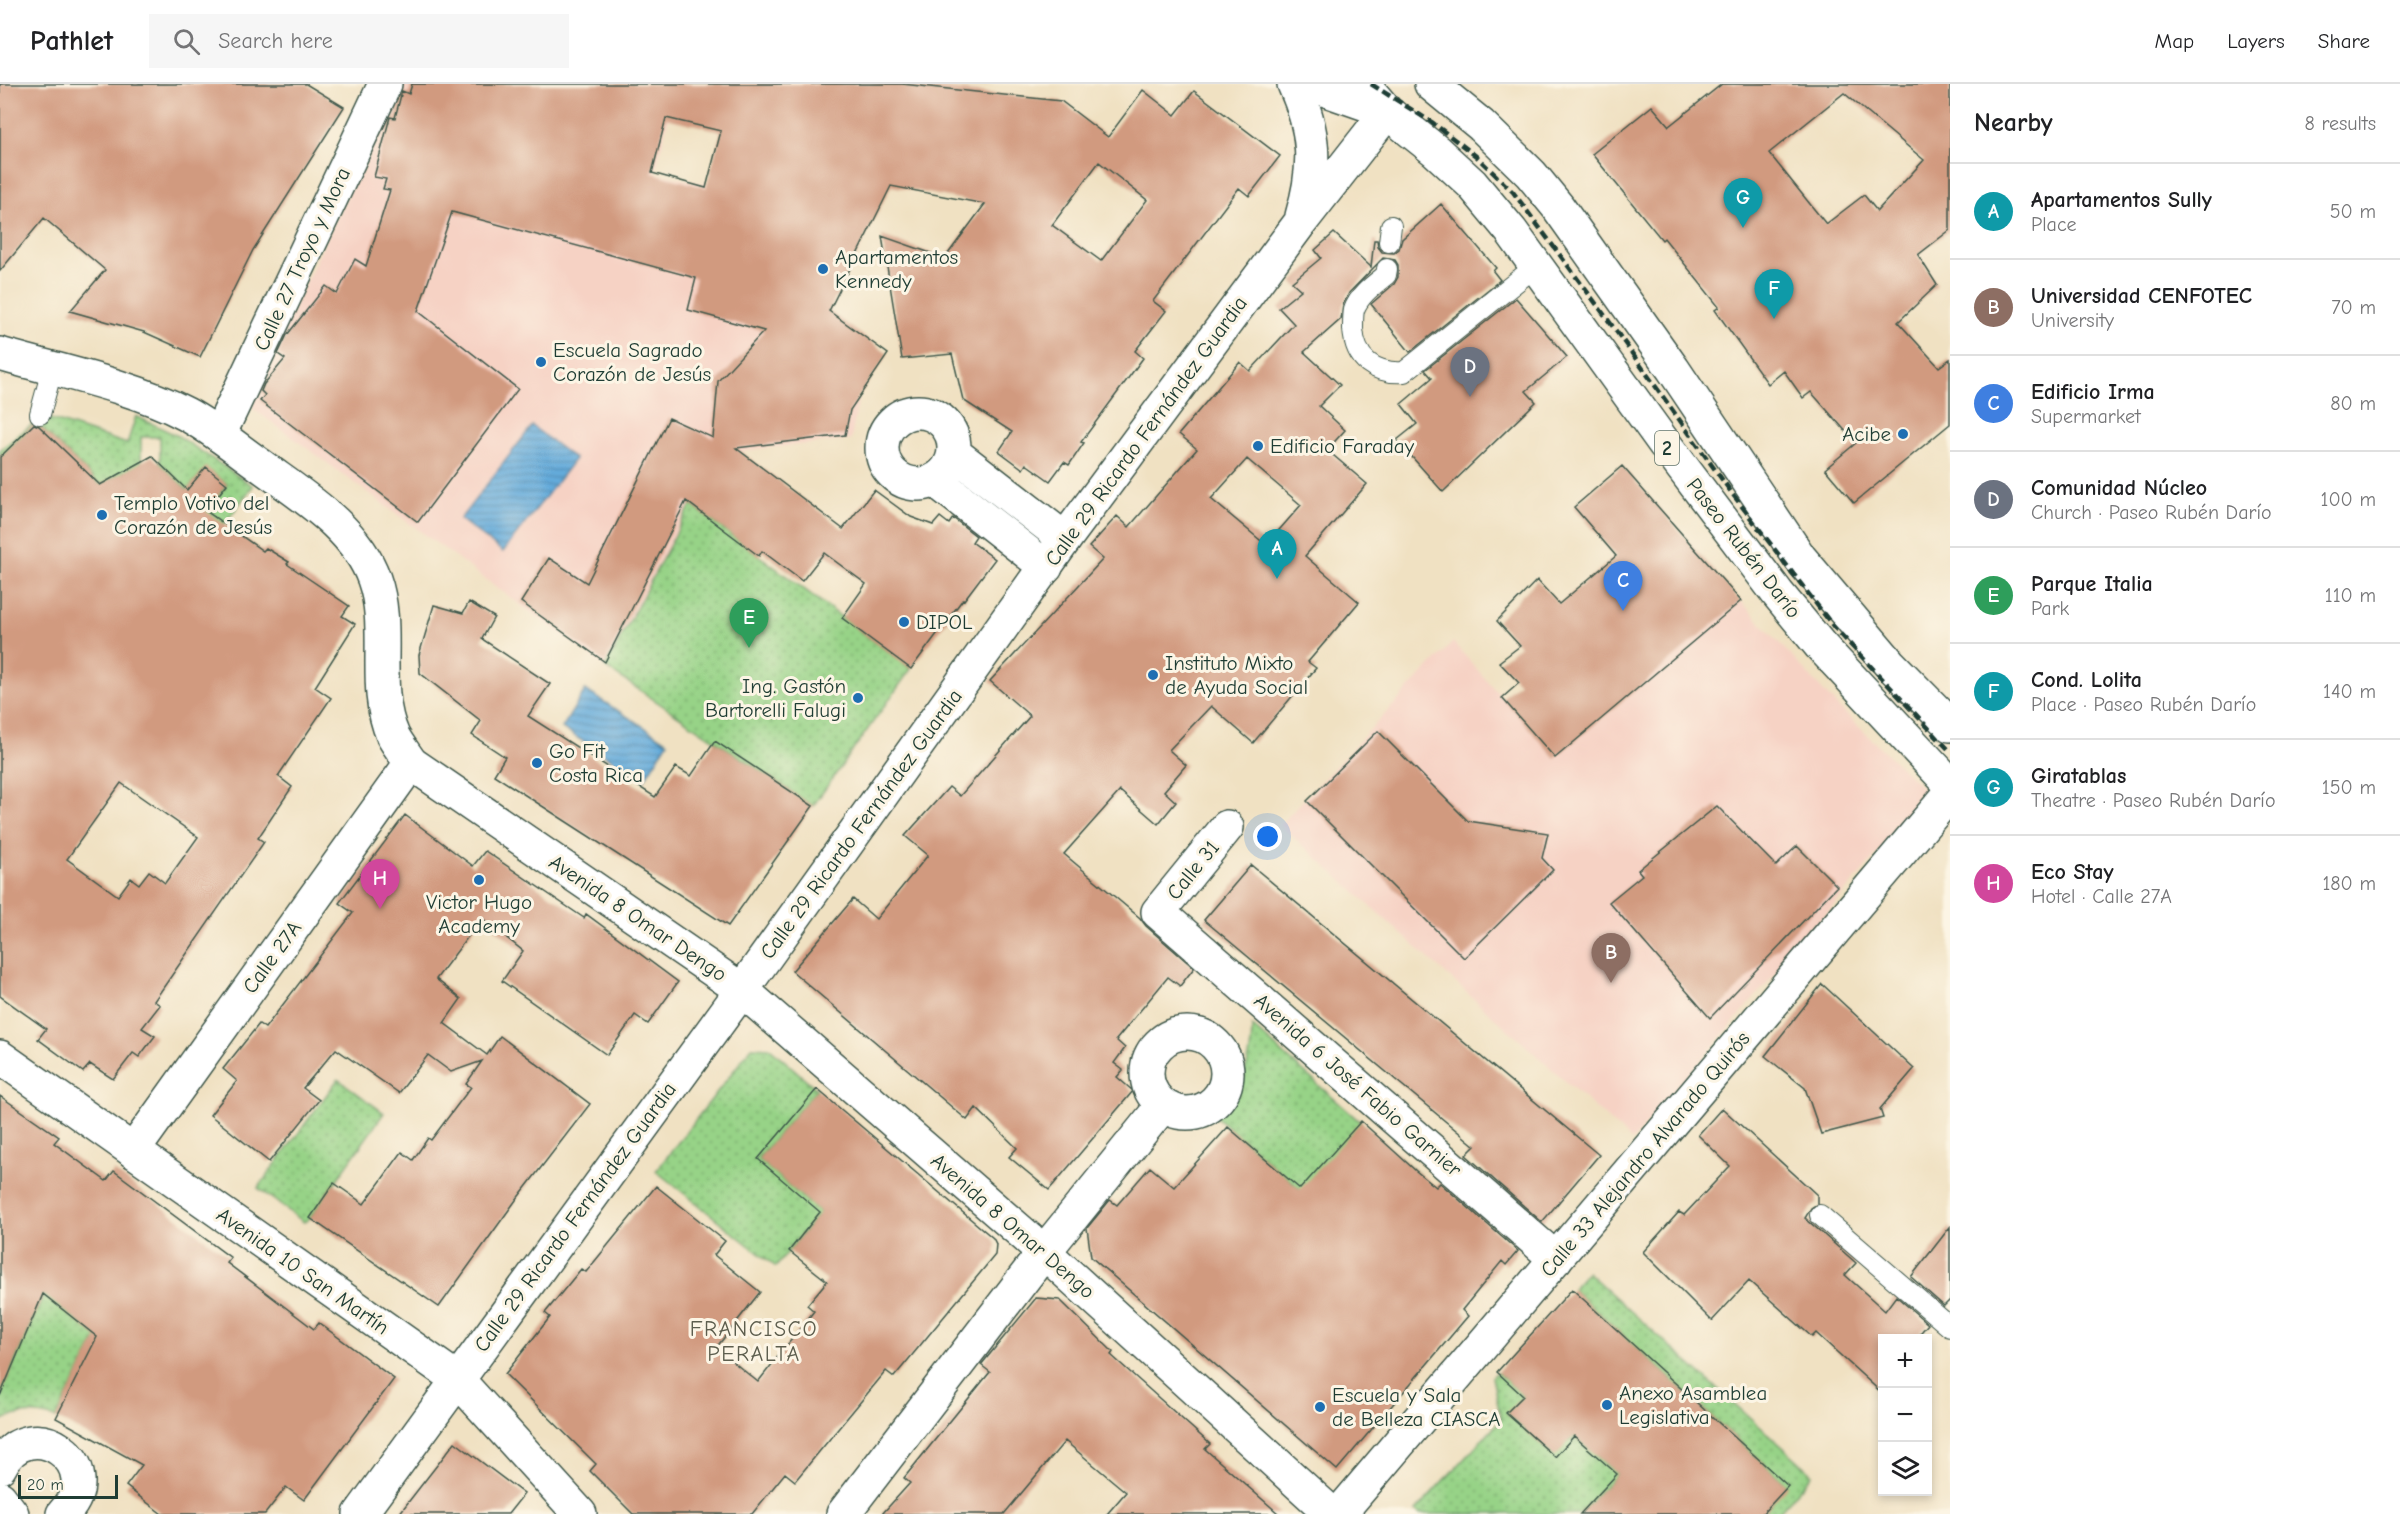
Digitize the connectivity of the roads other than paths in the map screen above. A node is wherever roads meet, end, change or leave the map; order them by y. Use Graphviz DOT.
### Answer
graph roads {
  1 [pos="385,84"];
  2 [pos="1294,84"];
  3 [pos="1309,84"];
  4 [pos="1363,84"];
  5 [pos="1431,84"];
  6 [pos="1387,112"];
  7 [pos="1300,223"];
  8 [pos="1536,266"];
  9 [pos="1387,269"];
  10 [pos="0,354"];
  11 [pos="52,369"];
  12 [pos="40,414"];
  13 [pos="219,435"];
  14 [pos="954,453"];
  15 [pos="935,480"];
  16 [pos="1065,539"];
  17 [pos="1046,567"];
  18 [pos="1950,725"];
  19 [pos="411,762"];
  20 [pos="1950,784"];
  21 [pos="1950,794"];
  22 [pos="1227,828"];
  23 [pos="1158,912"];
  24 [pos="742,990"];
  25 [pos="0,1057"];
  26 [pos="1163,1105"];
  27 [pos="133,1151"];
  28 [pos="1820,1215"];
  29 [pos="1044,1252"];
  30 [pos="1556,1259"];
  31 [pos="1950,1328"];
  32 [pos="457,1379"];
  33 [pos="0,1467"];
  34 [pos="0,1498"];
  35 [pos="72,1511"];
  36 [pos="12,1514"];
  37 [pos="360,1514"];
  38 [pos="580,1514"];
  39 [pos="843,1514"];
  40 [pos="1332,1514"];
  41 [pos="1339,1514"];
  1 -- 13 [label="main road, Calle 27 Troyo y Mora"];
  2 -- 7 [label="main road, Calle 29 Ricardo Fernández Guardia"];
  3 -- 6 [label="main road, 2"];
  4 -- 6 [label="main road"];
  5 -- 18 [label="main road, Paseo Rubén Darío / 2"];
  6 -- 7 [label="main road, Calle 29 Ricardo Fernández Guardia"];
  6 -- 8 [label="main road, Paseo Rubén Darío / 2"];
  7 -- 16 [label="main road, Calle 29 Ricardo Fernández Guardia"];
  8 -- 9 [label="lane"];
  8 -- 20 [label="main road, Paseo Rubén Darío / 2"];
  10 -- 11 [label="main road, Avenida 8 Omar Dengo"];
  11 -- 12 [label="lane"];
  11 -- 13 [label="main road, Avenida 8 Omar Dengo"];
  13 -- 19 [label="main road, Avenida 8 Omar Dengo"];
  14 -- 15 [label="main road"];
  14 -- 15 [label="main road"];
  14 -- 16 [label="main road"];
  15 -- 17 [label="main road"];
  16 -- 17 [label="main road, Calle 29 Ricardo Fernández Guardia"];
  17 -- 24 [label="main road, Calle 29 Ricardo Fernández Guardia"];
  19 -- 24 [label="main road, Avenida 8 Omar Dengo"];
  19 -- 27 [label="main road, Calle 27A"];
  21 -- 30 [label="main road, Calle 33 Alejandro Alvarado Quirós"];
  22 -- 23 [label="main road, Calle 31"];
  23 -- 30 [label="main road, Avenida 6 José Fabio Garnier"];
  24 -- 29 [label="main road, Avenida 8 Omar Dengo"];
  24 -- 32 [label="main road, Calle 29 Ricardo Fernández Guardia"];
  25 -- 27 [label="main road, Avenida 10 San Martín"];
  26 -- 29 [label="main road"];
  27 -- 32 [label="main road, Avenida 10 San Martín"];
  28 -- 31 [label="lane"];
  29 -- 39 [label="main road"];
  29 -- 40 [label="main road, Avenida 8 Omar Dengo"];
  30 -- 41 [label="main road, Calle 33 Alejandro Alvarado Quirós"];
  32 -- 37 [label="main road, Calle 29 Ricardo Fernández Guardia"];
  32 -- 38 [label="main road, Avenida 10 San Martín"];
  33 -- 35 [label="main road"];
  34 -- 36 [label="main road"];
}
